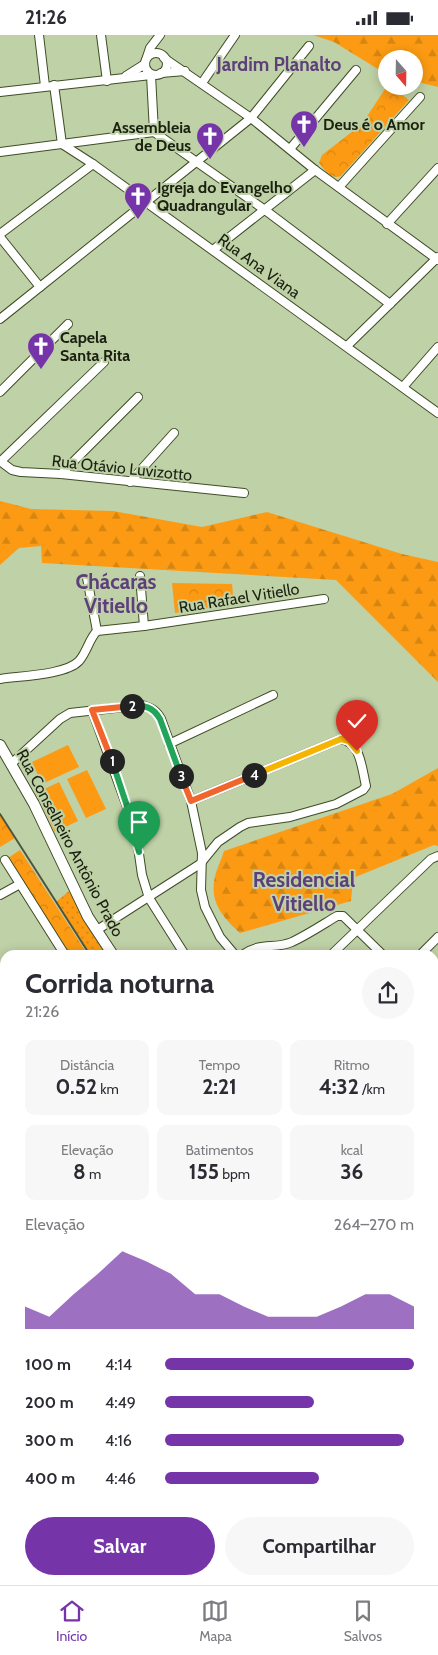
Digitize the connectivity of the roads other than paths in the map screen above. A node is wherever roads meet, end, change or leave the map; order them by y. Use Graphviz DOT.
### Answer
graph roads {
  1 [pos="39,35"];
  2 [pos="101,35"];
  3 [pos="236,35"];
  4 [pos="159,36"];
  5 [pos="309,46"];
  6 [pos="149,58"];
  7 [pos="164,58"];
  8 [pos="356,70"];
  9 [pos="185,71"];
  10 [pos="161,73"];
  11 [pos="151,75"];
  12 [pos="124,77"];
  13 [pos="107,81"];
  14 [pos="202,83"];
  15 [pos="54,85"];
  16 [pos="45,86"];
  17 [pos="0,92"];
  18 [pos="420,97"];
  19 [pos="251,118"];
  20 [pos="154,132"];
  21 [pos="62,144"];
  22 [pos="290,149"];
  23 [pos="0,152"];
  24 [pos="196,161"];
  25 [pos="93,164"];
  26 [pos="438,168"];
  27 [pos="315,170"];
  28 [pos="338,187"];
  29 [pos="145,201"];
  30 [pos="264,210"];
  31 [pos="387,224"];
  32 [pos="0,235"];
  33 [pos="213,250"];
  34 [pos="437,258"];
  35 [pos="40,287"];
  36 [pos="390,304"];
  37 [pos="0,319"];
  38 [pos="68,324"];
  39 [pos="347,347"];
  40 [pos="438,347"];
  41 [pos="104,362"];
  42 [pos="403,387"];
  43 [pos="0,392"];
  44 [pos="138,397"];
  45 [pos="438,413"];
  46 [pos="174,433"];
  47 [pos="0,461"];
  48 [pos="61,474"];
  49 [pos="130,482"];
  50 [pos="244,493"];
  51 [pos="140,576"];
  52 [pos="87,578"];
  53 [pos="324,599"];
  54 [pos="144,626"];
  55 [pos="97,631"];
  56 [pos="0,679"];
  57 [pos="273,695"];
  58 [pos="92,710"];
  59 [pos="169,744"];
  60 [pos="0,745"];
  61 [pos="12,764"];
  62 [pos="191,801"];
  63 [pos="438,856"];
  64 [pos="5,860"];
  65 [pos="200,864"];
  66 [pos="20,884"];
  67 [pos="0,895"];
  68 [pos="150,897"];
  69 [pos="97,930"];
  70 [pos="358,930"];
  71 [pos="438,937"];
  72 [pos="61,950"];
  73 [pos="110,950"];
  74 [pos="182,950"];
  75 [pos="231,950"];
  76 [pos="250,950"];
  77 [pos="336,950"];
  78 [pos="378,950"];
  79 [pos="425,950"];
  1 -- 16 [label="street"];
  2 -- 13 [label="street"];
  3 -- 14 [label="street"];
  4 -- 6 [label="street"];
  5 -- 19 [label="street"];
  6 -- 7 [label="street"];
  6 -- 11 [label="street"];
  6 -- 12 [label="street"];
  7 -- 9 [label="street"];
  7 -- 10 [label="street"];
  8 -- 22 [label="street"];
  9 -- 10 [label="street"];
  9 -- 14 [label="street"];
  10 -- 11 [label="street"];
  11 -- 12 [label="street"];
  11 -- 20 [label="street"];
  12 -- 13 [label="street"];
  13 -- 15 [label="street"];
  14 -- 19 [label="street"];
  15 -- 16 [label="street"];
  15 -- 21 [label="street"];
  16 -- 17 [label="street"];
  18 -- 28 [label="street"];
  19 -- 22 [label="street"];
  19 -- 24 [label="street"];
  20 -- 21 [label="street"];
  20 -- 24 [label="street"];
  21 -- 23 [label="street"];
  21 -- 25 [label="street, Rua Ana Viana"];
  22 -- 27 [label="street"];
  24 -- 29 [label="street"];
  24 -- 30 [label="street"];
  25 -- 29 [label="street, Rua Ana Viana"];
  25 -- 32 [label="street"];
  26 -- 31 [label="street"];
  27 -- 28 [label="street"];
  27 -- 30 [label="street"];
  28 -- 31 [label="street"];
  29 -- 33 [label="street, Rua Ana Viana"];
  29 -- 35 [label="street"];
  30 -- 33 [label="street"];
  30 -- 36 [label="street"];
  31 -- 34 [label="street"];
  32 -- 35 [label="street"];
  33 -- 39 [label="street, Rua Ana Viana"];
  34 -- 36 [label="street"];
  35 -- 37 [label="street"];
  36 -- 39 [label="street"];
  38 -- 43 [label="street"];
  39 -- 42 [label="street, Rua Ana Viana"];
  40 -- 42 [label="street"];
  41 -- 47 [label="street"];
  42 -- 45 [label="street, Rua Ana Viana"];
  44 -- 48 [label="street"];
  46 -- 49 [label="street"];
  47 -- 48 [label="street, Rua Otávio Luvizotto"];
  48 -- 49 [label="street, Rua Otávio Luvizotto"];
  49 -- 50 [label="street, Rua Otávio Luvizotto"];
  51 -- 54 [label="street"];
  52 -- 55 [label="street"];
  53 -- 54 [label="street, Rua Rafael Vitiello"];
  54 -- 55 [label="street, Rua Rafael Vitiello"];
  55 -- 56 [label="street"];
  57 -- 59 [label="street"];
  58 -- 59 [label="street"];
  58 -- 61 [label="street"];
  58 -- 68 [label="street"];
  59 -- 62 [label="street"];
  60 -- 61 [label="main road, Rua Conselheiro Antônio Prado"];
  61 -- 69 [label="main road, Rua Conselheiro Antônio Prado"];
  62 -- 65 [label="street"];
  62 -- 65 [label="street"];
  63 -- 70 [label="street"];
  64 -- 66 [label="street"];
  65 -- 68 [label="street"];
  65 -- 75 [label="street"];
  66 -- 67 [label="street"];
  66 -- 72 [label="street"];
  68 -- 69 [label="street"];
  68 -- 74 [label="street"];
  69 -- 73 [label="main road, Rua Conselheiro Antônio Prado"];
  70 -- 76 [label="street"];
  70 -- 77 [label="street"];
  70 -- 78 [label="street"];
  71 -- 79 [label="street"];
}
